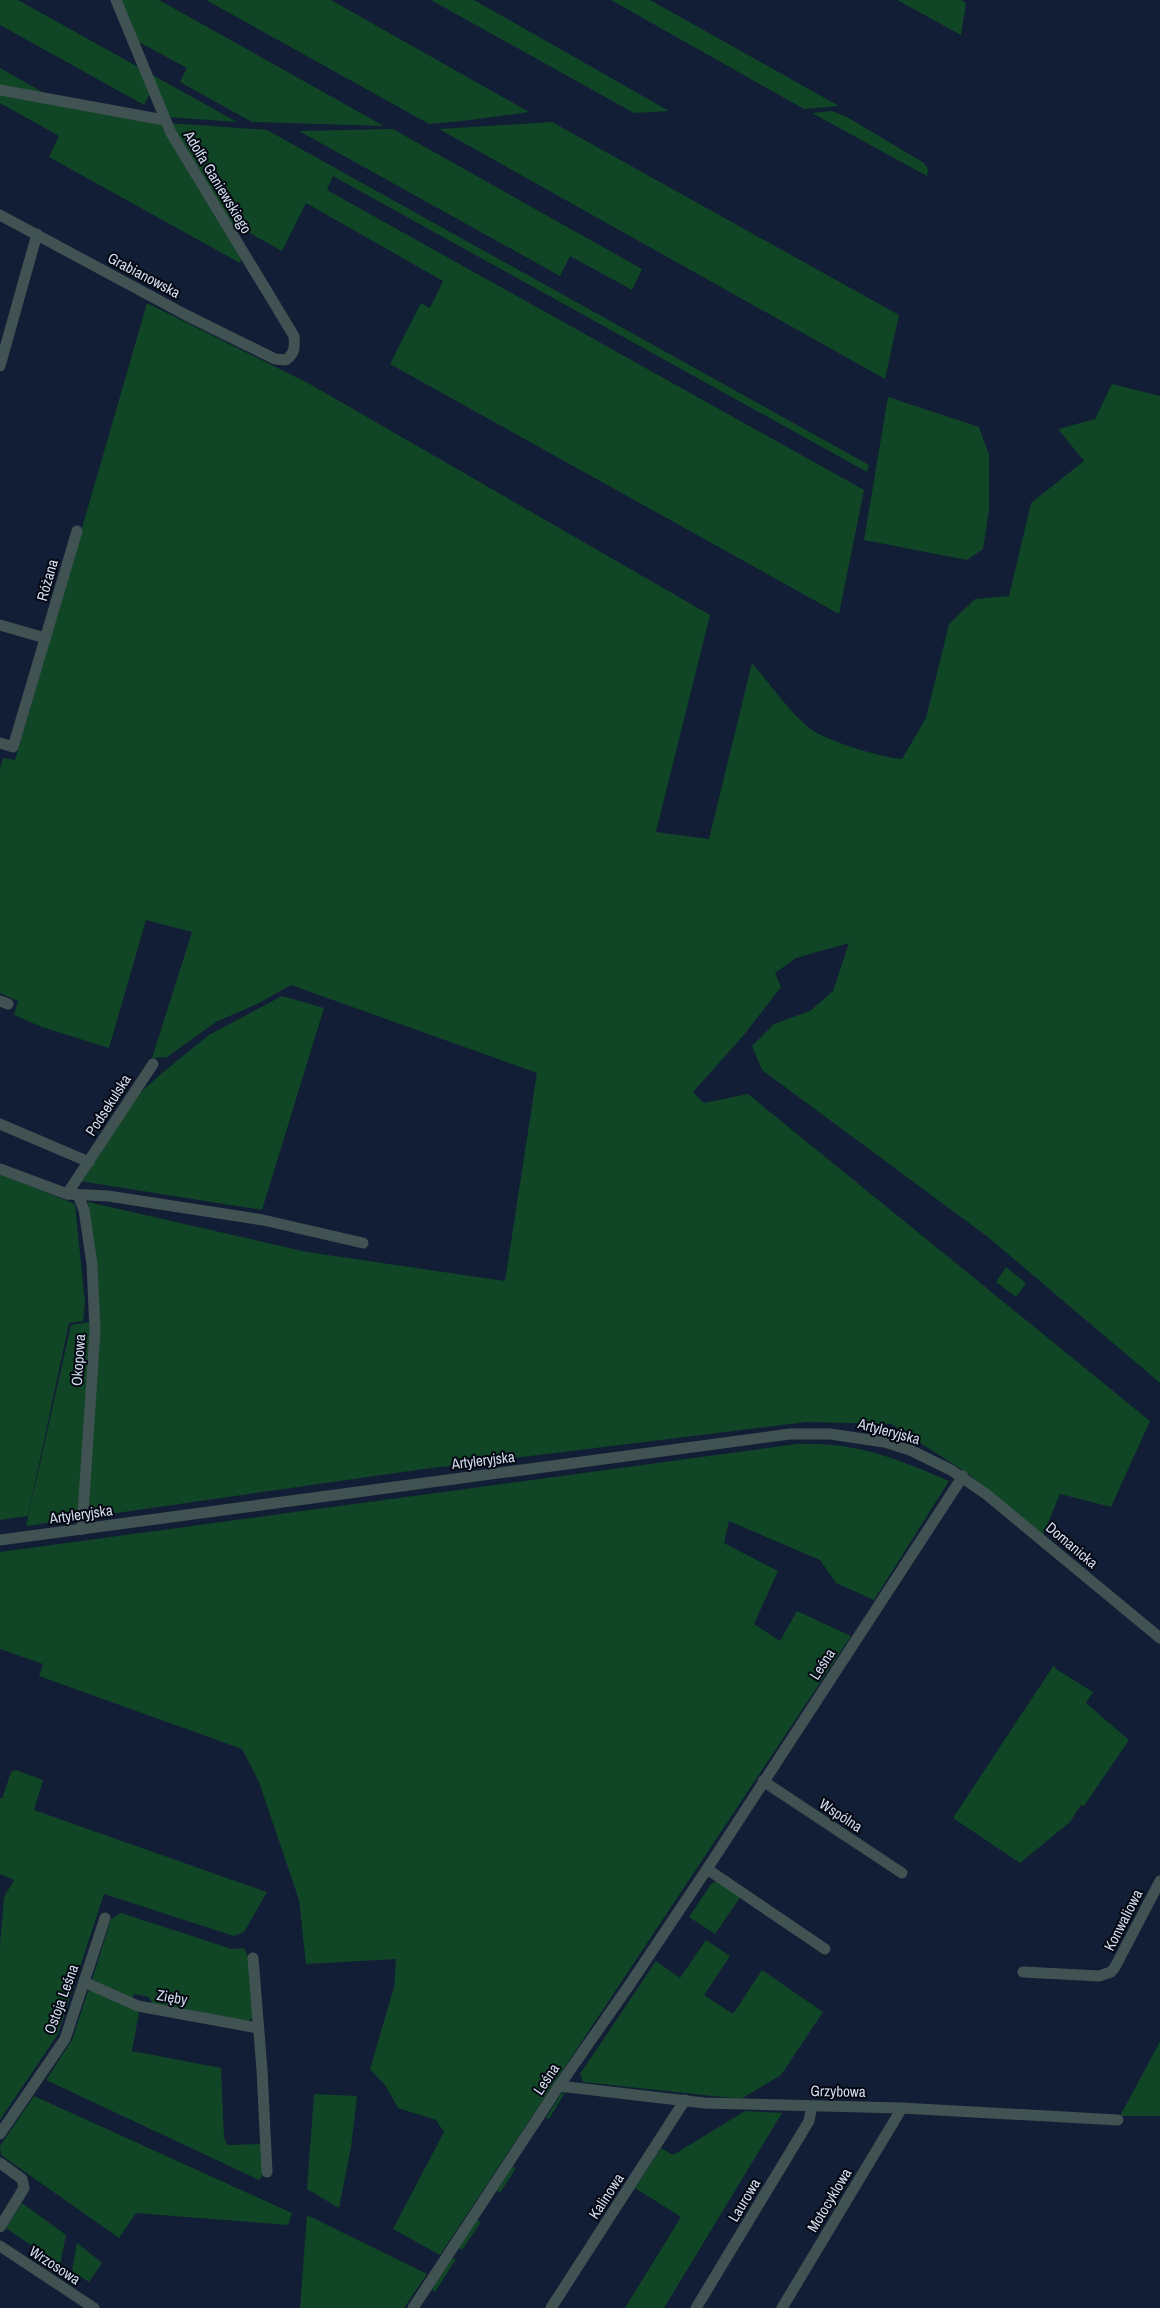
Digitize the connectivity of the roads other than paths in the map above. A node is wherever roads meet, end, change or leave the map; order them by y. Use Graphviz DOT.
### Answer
graph roads {
  1 [pos="116,0"];
  2 [pos="0,90"];
  3 [pos="164,120"];
  4 [pos="0,215"];
  5 [pos="37,234"];
  6 [pos="275,359"];
  7 [pos="0,366"];
  8 [pos="77,531"];
  9 [pos="0,625"];
  10 [pos="45,638"];
  11 [pos="0,743"];
  12 [pos="153,1064"];
  13 [pos="0,1124"];
  14 [pos="89,1162"];
  15 [pos="0,1169"];
  16 [pos="72,1194"];
  17 [pos="363,1243"];
  18 [pos="963,1476"];
  19 [pos="82,1529"];
  20 [pos="0,1540"];
  21 [pos="1160,1638"];
  22 [pos="763,1781"];
  23 [pos="706,1869"];
  24 [pos="902,1873"];
  25 [pos="1160,1881"];
  26 [pos="105,1918"];
  27 [pos="825,1949"];
  28 [pos="253,1958"];
  29 [pos="1023,1972"];
  30 [pos="84,1982"];
  31 [pos="258,2028"];
  32 [pos="559,2086"];
  33 [pos="686,2100"];
  34 [pos="812,2106"];
  35 [pos="902,2108"];
  36 [pos="1118,2120"];
  37 [pos="0,2134"];
  38 [pos="0,2164"];
  39 [pos="267,2172"];
  40 [pos="0,2227"];
  41 [pos="0,2246"];
  42 [pos="94,2308"];
  43 [pos="413,2308"];
  44 [pos="551,2308"];
  45 [pos="696,2308"];
  46 [pos="782,2308"];
  1 -- 3 [label="street, Adolfa Ganiewskiego"];
  2 -- 3 [label="street"];
  3 -- 6 [label="street, Adolfa Ganiewskiego"];
  4 -- 5 [label="street, Grabianowska"];
  5 -- 6 [label="street, Grabianowska"];
  5 -- 7 [label="street"];
  8 -- 10 [label="street, Różana"];
  9 -- 10 [label="street"];
  10 -- 11 [label="street, Różana"];
  12 -- 14 [label="street, Podsekulska"];
  13 -- 14 [label="street"];
  14 -- 16 [label="street, Podsekulska"];
  15 -- 16 [label="street"];
  16 -- 17 [label="street"];
  16 -- 19 [label="street, Okopowa"];
  18 -- 19 [label="street, Artyleryjska"];
  18 -- 21 [label="street, Domanicka"];
  18 -- 22 [label="street, Leśna"];
  19 -- 20 [label="street, Artyleryjska"];
  22 -- 23 [label="street, Leśna"];
  22 -- 24 [label="street, Wspólna"];
  23 -- 27 [label="street"];
  23 -- 32 [label="street, Leśna"];
  25 -- 29 [label="street, Konwaliowa"];
  26 -- 30 [label="street, Ostoja Leśna"];
  28 -- 31 [label="street"];
  30 -- 31 [label="street, Zięby"];
  30 -- 37 [label="street, Ostoja Leśna"];
  31 -- 39 [label="street"];
  32 -- 33 [label="street, Grzybowa"];
  32 -- 43 [label="street, Leśna"];
  33 -- 34 [label="street, Grzybowa"];
  33 -- 44 [label="street, Kalinowa"];
  34 -- 35 [label="street, Grzybowa"];
  34 -- 45 [label="street, Laurowa"];
  35 -- 36 [label="street, Grzybowa"];
  35 -- 46 [label="street, Motocyklowa"];
  38 -- 40 [label="street"];
  41 -- 42 [label="street, Wrzosowa"];
}
